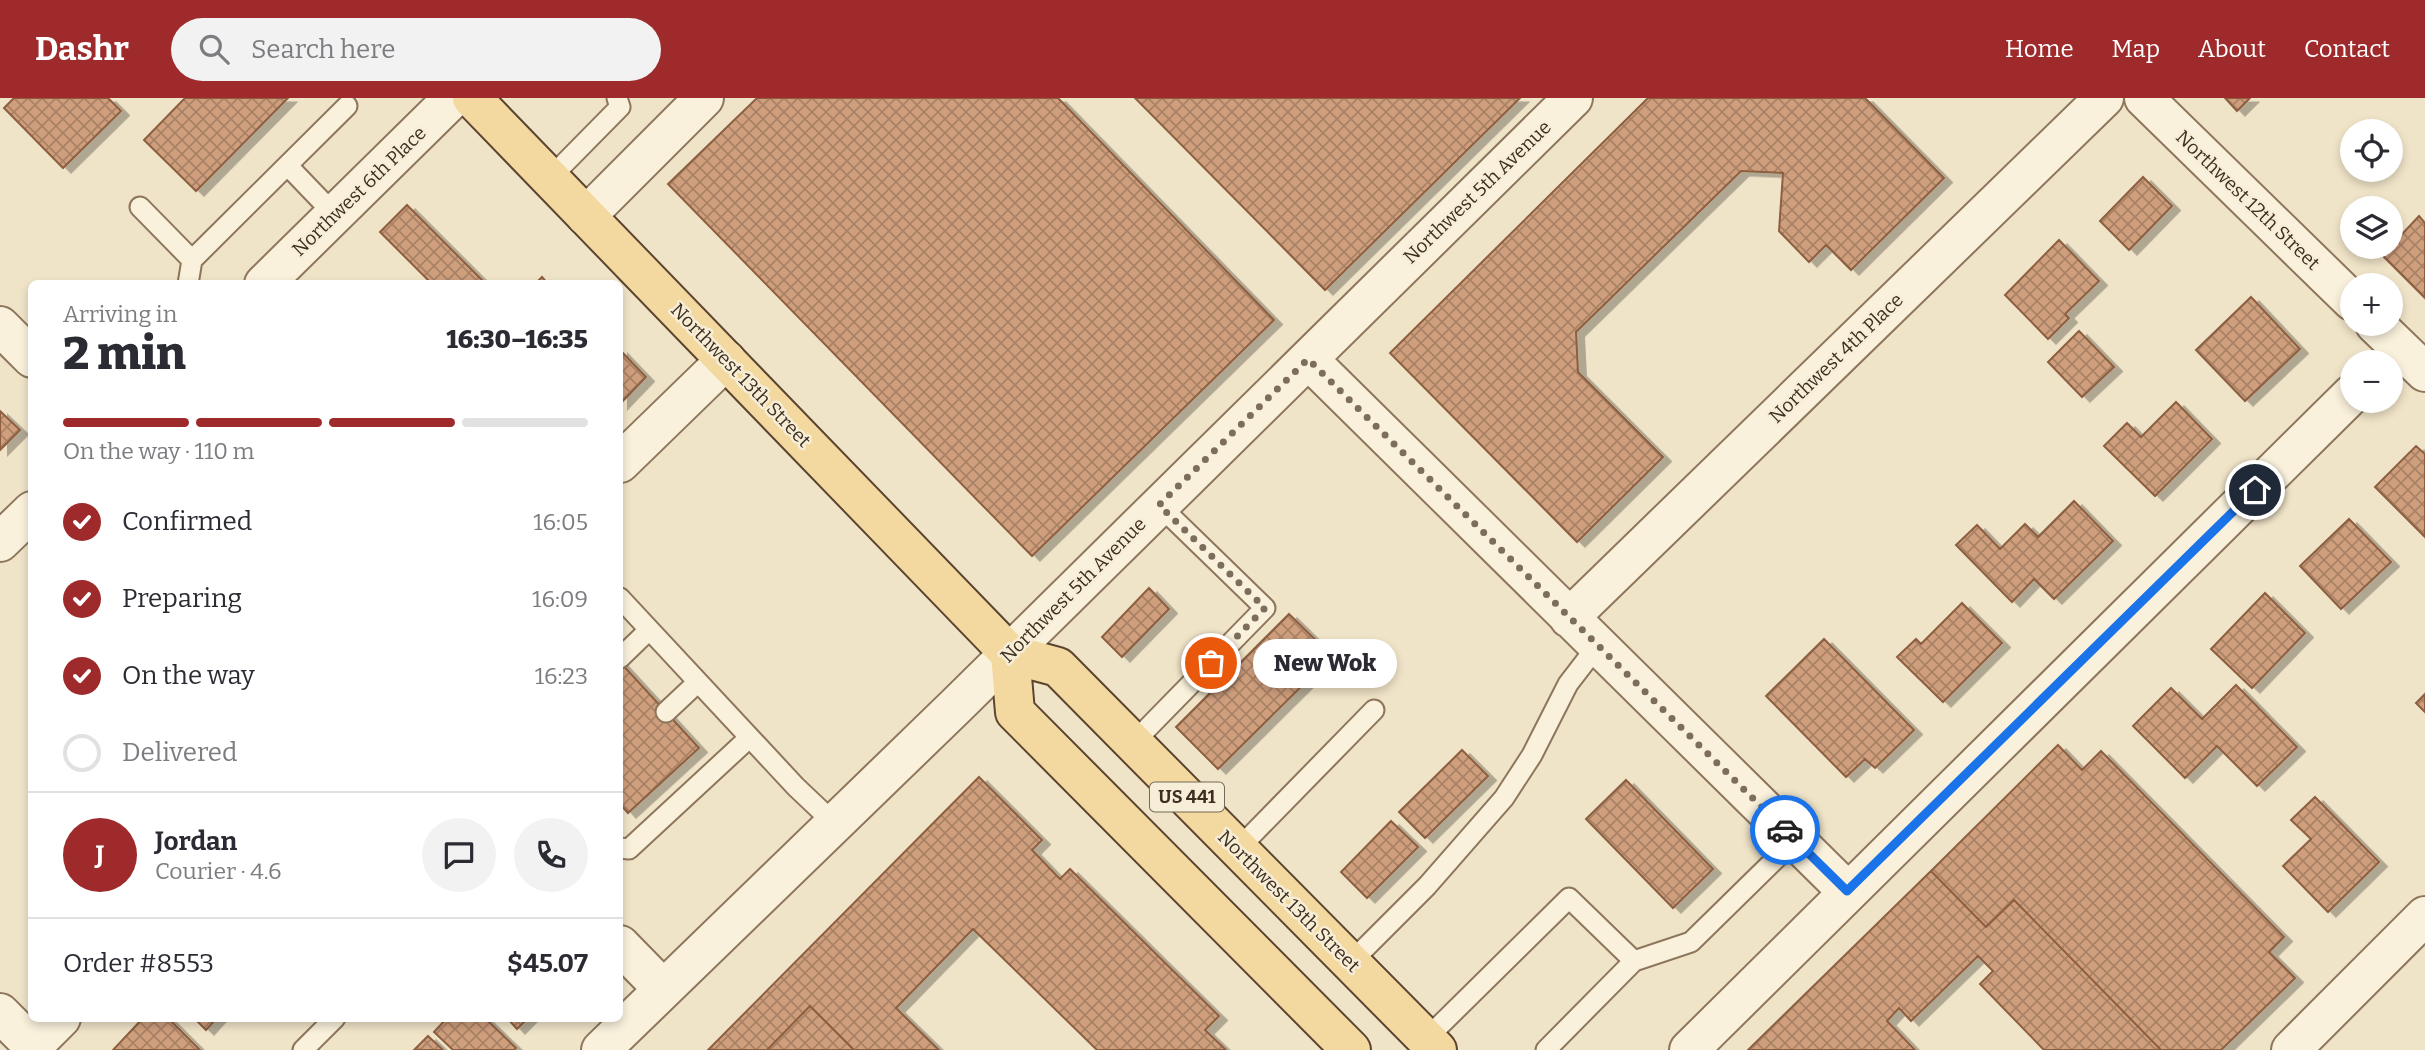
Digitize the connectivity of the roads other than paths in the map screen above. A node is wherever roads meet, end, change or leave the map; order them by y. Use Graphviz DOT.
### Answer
graph roads {
  1 [pos="453,98"];
  2 [pos="472,98"];
  3 [pos="617,98"];
  4 [pos="704,98"];
  5 [pos="1573,98"];
  6 [pos="2104,98"];
  7 [pos="2144,98"];
  8 [pos="347,106"];
  9 [pos="288,166"];
  10 [pos="550,178"];
  11 [pos="140,207"];
  12 [pos="334,214"];
  13 [pos="586,216"];
  14 [pos="192,260"];
  15 [pos="189,280"];
  16 [pos="268,280"];
  17 [pos="2340,289"];
  18 [pos="0,326"];
  19 [pos="2387,336"];
  20 [pos="28,354"];
  21 [pos="1308,359"];
  22 [pos="2411,359"];
  23 [pos="726,360"];
  24 [pos="2340,406"];
  25 [pos="623,460"];
  26 [pos="1159,505"];
  27 [pos="28,515"];
  28 [pos="0,542"];
  29 [pos="623,601"];
  30 [pos="1569,618"];
  31 [pos="649,630"];
  32 [pos="1598,645"];
  33 [pos="1010,654"];
  34 [pos="623,655"];
  35 [pos="698,682"];
  36 [pos="1374,710"];
  37 [pos="666,712"];
  38 [pos="749,738"];
  39 [pos="1133,743"];
  40 [pos="834,823"];
  41 [pos="1795,841"];
  42 [pos="623,848"];
  43 [pos="1238,849"];
  44 [pos="1847,891"];
  45 [pos="2425,916"];
  46 [pos="623,948"];
  47 [pos="1634,961"];
  48 [pos="1350,963"];
  49 [pos="663,989"];
  50 [pos="0,1013"];
  51 [pos="57,1022"];
  52 [pos="331,1022"];
  53 [pos="1432,1045"];
  54 [pos="33,1049"];
  55 [pos="303,1050"];
  56 [pos="601,1050"];
  57 [pos="1351,1050"];
  58 [pos="1546,1050"];
  59 [pos="1689,1050"];
  60 [pos="2291,1050"];
  1 -- 12 [label="street, Northwest 6th Place"];
  2 -- 10 [label="main road, Northwest 13th Street"];
  3 -- 10 [label="lane"];
  4 -- 13 [label="street"];
  5 -- 21 [label="street, Northwest 5th Avenue"];
  6 -- 30 [label="street, Northwest 4th Place"];
  7 -- 17 [label="street, Northwest 12th Street"];
  8 -- 9 [label="lane"];
  9 -- 12 [label="lane"];
  9 -- 14 [label="lane"];
  10 -- 13 [label="main road, Northwest 13th Street"];
  11 -- 14 [label="lane"];
  12 -- 16 [label="street, Northwest 6th Place"];
  13 -- 23 [label="main road, Northwest 13th Street"];
  14 -- 15 [label="lane"];
  18 -- 20 [label="street"];
  19 -- 22 [label="street"];
  21 -- 26 [label="street, Northwest 5th Avenue"];
  21 -- 30 [label="street"];
  23 -- 25 [label="street"];
  23 -- 33 [label="main road, Northwest 13th Street"];
  24 -- 44 [label="street"];
  26 -- 33 [label="street, Northwest 5th Avenue"];
  26 -- 39 [label="lane"];
  27 -- 28 [label="street"];
  29 -- 31 [label="lane"];
  30 -- 32 [label="street"];
  31 -- 34 [label="lane"];
  31 -- 35 [label="lane"];
  32 -- 41 [label="street"];
  32 -- 48 [label="lane"];
  33 -- 39 [label="main road, Northwest 13th Street / US 441"];
  33 -- 40 [label="street, Northwest 5th Avenue"];
  33 -- 57 [label="main road, US 441"];
  35 -- 37 [label="lane"];
  35 -- 38 [label="lane"];
  36 -- 43 [label="lane"];
  38 -- 40 [label="lane"];
  38 -- 42 [label="lane"];
  39 -- 43 [label="main road, Northwest 13th Street / US 441"];
  40 -- 49 [label="street, Northwest 5th Avenue"];
  41 -- 44 [label="street"];
  41 -- 47 [label="lane"];
  43 -- 48 [label="main road, Northwest 13th Street / US 441"];
  44 -- 59 [label="street"];
  45 -- 60 [label="street"];
  46 -- 49 [label="street"];
  47 -- 53 [label="lane"];
  47 -- 58 [label="lane"];
  48 -- 53 [label="main road, Northwest 13th Street / US 441"];
  49 -- 56 [label="street, Northwest 5th Avenue"];
  50 -- 54 [label="street"];
  51 -- 54 [label="street"];
  52 -- 55 [label="lane"];
}
